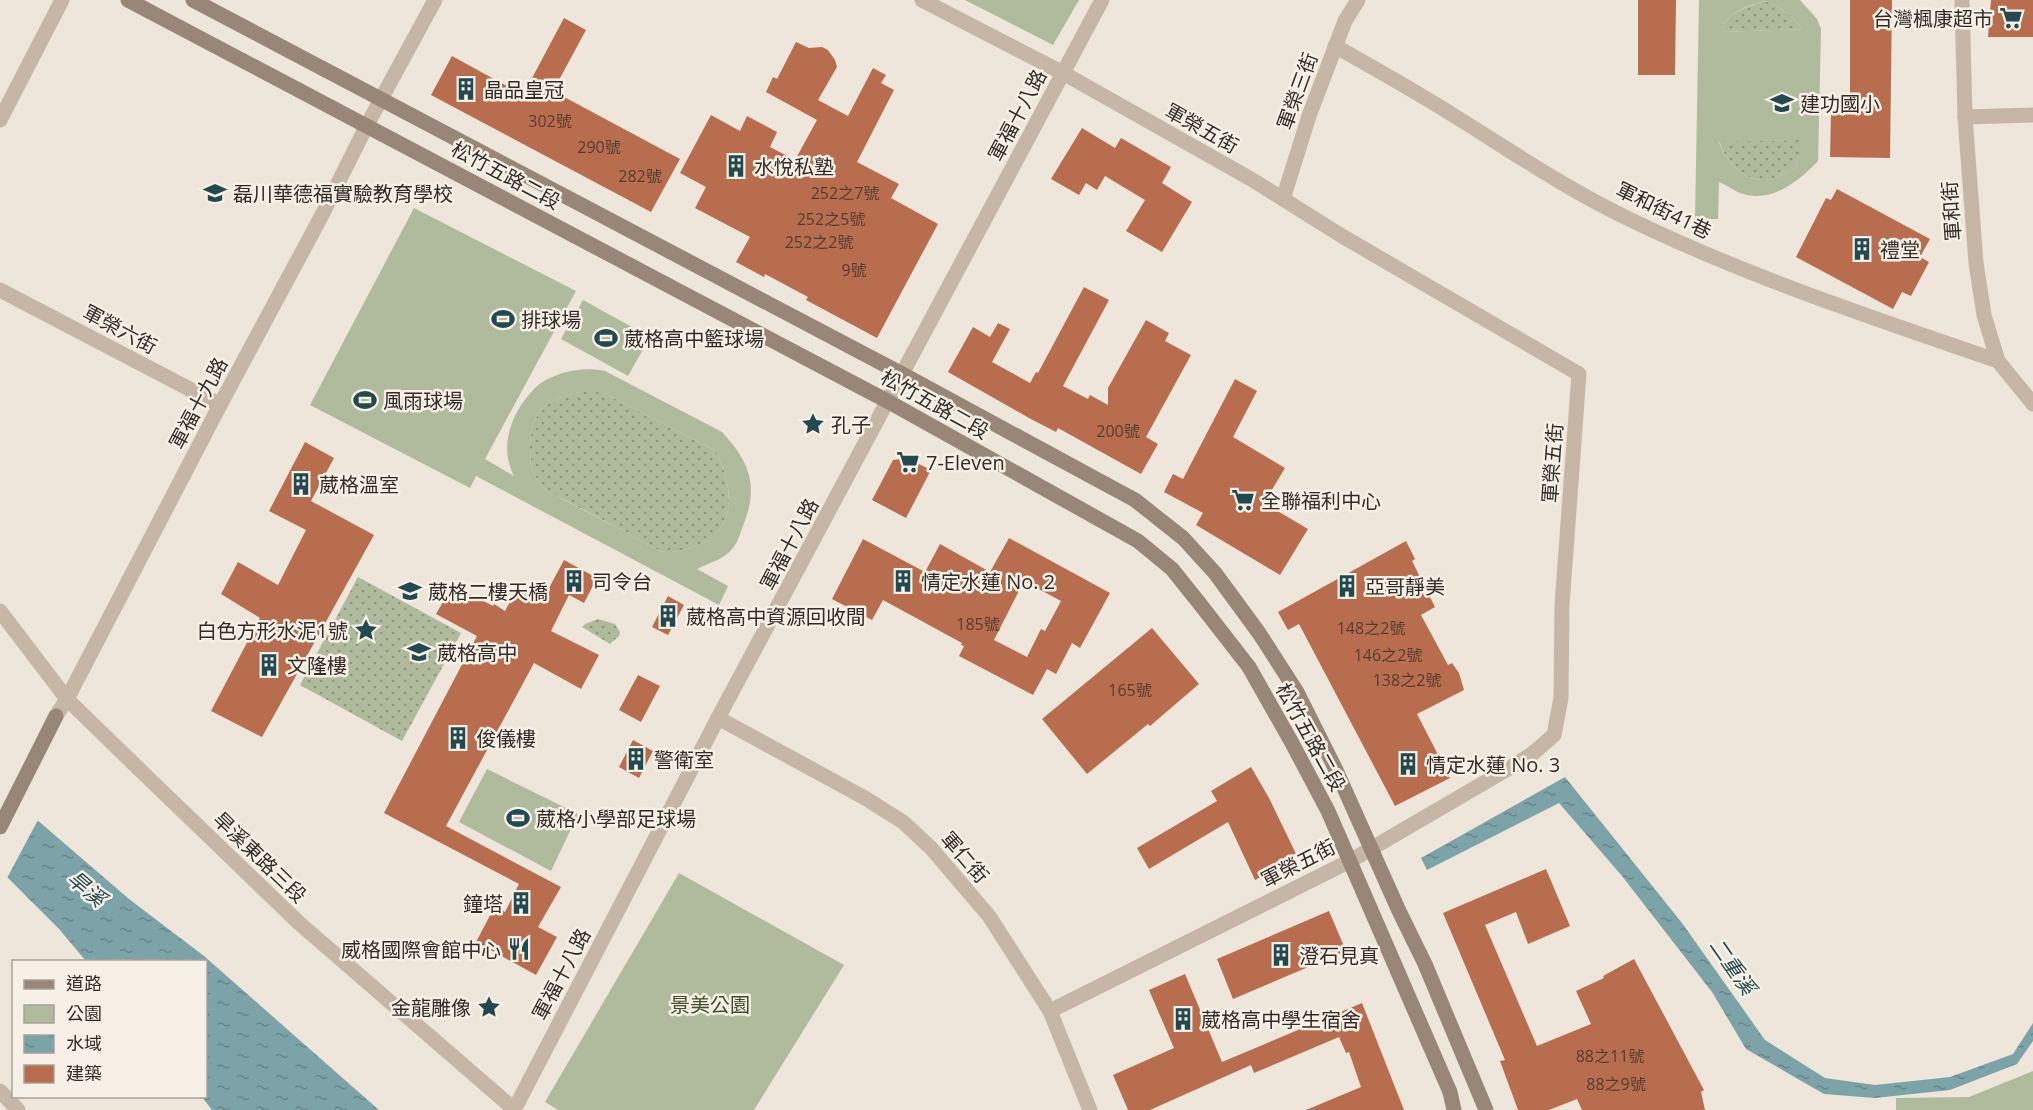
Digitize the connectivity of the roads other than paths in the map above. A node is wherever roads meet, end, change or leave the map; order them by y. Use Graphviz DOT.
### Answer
graph roads {
  1 [pos="62,0"];
  2 [pos="128,0"];
  3 [pos="193,0"];
  4 [pos="435,0"];
  5 [pos="922,0"];
  6 [pos="1102,0"];
  7 [pos="1358,0"];
  8 [pos="1962,0"];
  9 [pos="1335,46"];
  10 [pos="1063,73"];
  11 [pos="382,99"];
  12 [pos="2033,115"];
  13 [pos="1965,117"];
  14 [pos="0,120"];
  15 [pos="367,125"];
  16 [pos="1283,199"];
  17 [pos="0,290"];
  18 [pos="1998,361"];
  19 [pos="903,375"];
  20 [pos="889,402"];
  21 [pos="2033,404"];
  22 [pos="220,405"];
  23 [pos="0,611"];
  24 [pos="68,699"];
  25 [pos="718,718"];
  26 [pos="0,827"];
  27 [pos="1371,849"];
  28 [pos="1350,861"];
  29 [pos="1050,1011"];
  30 [pos="0,1091"];
  31 [pos="18,1110"];
  32 [pos="514,1110"];
  33 [pos="1090,1110"];
  34 [pos="1454,1110"];
  35 [pos="1486,1110"];
  1 -- 14 [label="street"];
  2 -- 15 [label="street, 松竹五路二段"];
  3 -- 11 [label="street, 松竹五路二段"];
  4 -- 11 [label="street, 軍福十九路"];
  5 -- 10 [label="street, 軍榮五街"];
  6 -- 10 [label="street, 軍福十八路"];
  7 -- 9 [label="street, 軍榮三街"];
  8 -- 13 [label="street, 軍和街"];
  9 -- 16 [label="street, 軍榮三街"];
  9 -- 18 [label="street, 軍和街41巷"];
  10 -- 16 [label="street, 軍榮五街"];
  10 -- 19 [label="street, 軍福十八路"];
  11 -- 15 [label="street, 軍福十九路"];
  11 -- 19 [label="street, 松竹五路二段"];
  12 -- 13 [label="street"];
  13 -- 18 [label="street, 軍和街"];
  15 -- 20 [label="street, 松竹五路二段"];
  15 -- 22 [label="street, 軍福十九路"];
  16 -- 27 [label="street, 軍榮五街"];
  17 -- 22 [label="street, 軍榮六街"];
  18 -- 21 [label="street, 軍和街"];
  19 -- 20 [label="street, 軍福十八路"];
  19 -- 27 [label="street, 松竹五路二段"];
  20 -- 25 [label="street, 軍福十八路"];
  20 -- 28 [label="street, 松竹五路二段"];
  22 -- 24 [label="street, 軍福十九路"];
  23 -- 24 [label="street, 旱溪東路三段"];
  24 -- 26 [label="street, 軍福十九路"];
  24 -- 32 [label="street, 旱溪東路三段"];
  25 -- 29 [label="street, 軍仁街"];
  25 -- 32 [label="street, 軍福十八路"];
  27 -- 28 [label="street, 軍榮五街"];
  27 -- 35 [label="street, 松竹五路二段"];
  28 -- 29 [label="street, 軍榮五街"];
  28 -- 34 [label="street, 松竹五路二段"];
  29 -- 33 [label="street, 軍仁街"];
  30 -- 31 [label="street"];
}
